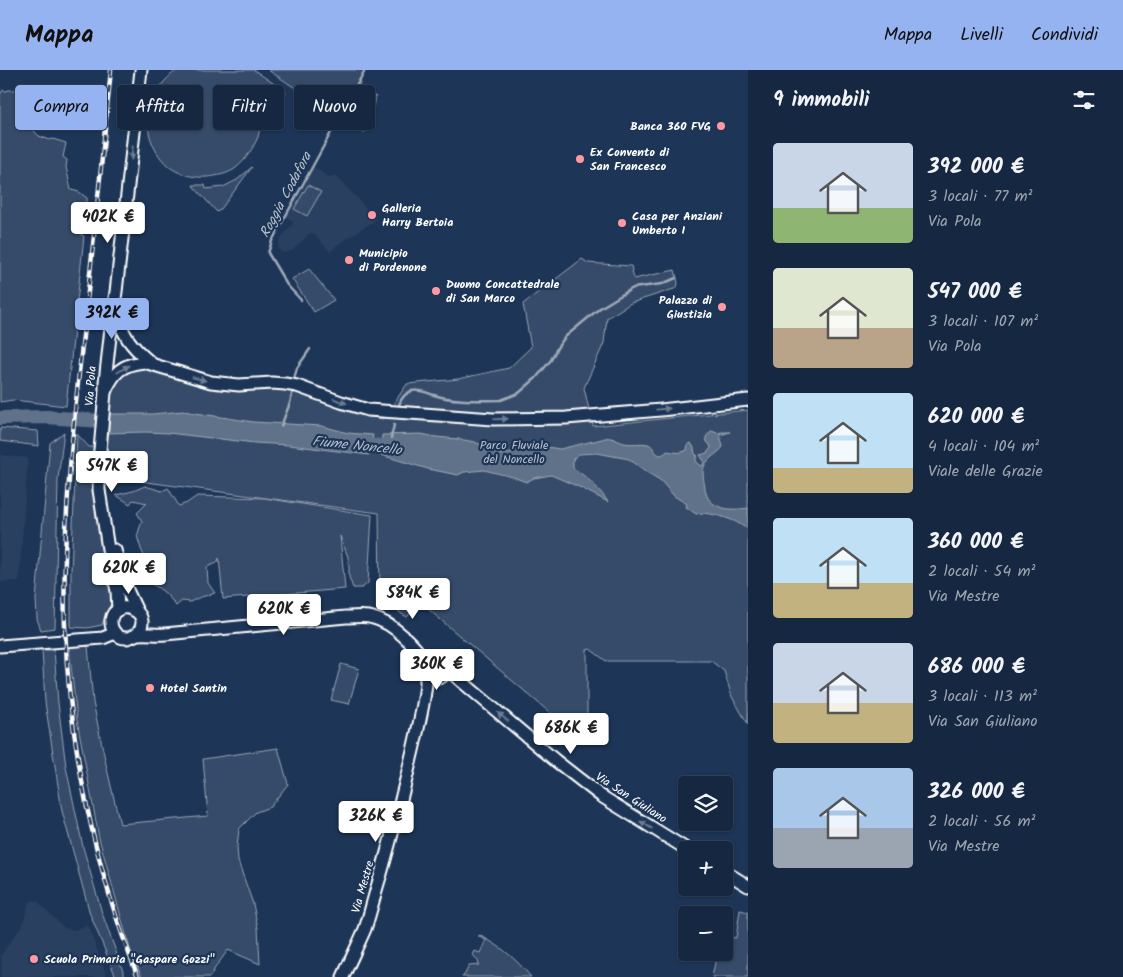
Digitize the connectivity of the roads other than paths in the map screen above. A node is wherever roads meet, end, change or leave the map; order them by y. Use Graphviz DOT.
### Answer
graph roads {
  1 [pos="141,70"];
  2 [pos="116,292"];
  3 [pos="152,364"];
  4 [pos="105,397"];
  5 [pos="748,400"];
  6 [pos="105,525"];
  7 [pos="118,610"];
  8 [pos="139,616"];
  9 [pos="113,629"];
  10 [pos="137,634"];
  11 [pos="0,646"];
  12 [pos="431,668"];
  13 [pos="447,669"];
  14 [pos="678,844"];
  15 [pos="733,877"];
  16 [pos="748,886"];
  17 [pos="343,977"];
  1 -- 2 [label="main road, Via Pola, one-way"];
  2 -- 3 [label="main road"];
  2 -- 4 [label="main road, Via Pola"];
  4 -- 3 [label="main road, one-way"];
  3 -- 5 [label="main road, one-way"];
  4 -- 6 [label="main road, Via Pola"];
  6 -- 7 [label="main road, Via Pola"];
  6 -- 8 [label="main road, Via Pola"];
  7 -- 8 [label="main road"];
  7 -- 9 [label="main road"];
  8 -- 10 [label="main road"];
  8 -- 12 [label="main road"];
  9 -- 10 [label="main road"];
  9 -- 11 [label="main road"];
  10 -- 12 [label="main road"];
  12 -- 13 [label="main road"];
  12 -- 13 [label="main road, Via San Giuliano"];
  12 -- 17 [label="main road, Via Mestre"];
  14 -- 13 [label="main road, Via San Giuliano, one-way"];
  15 -- 16 [label="main road"];
}
